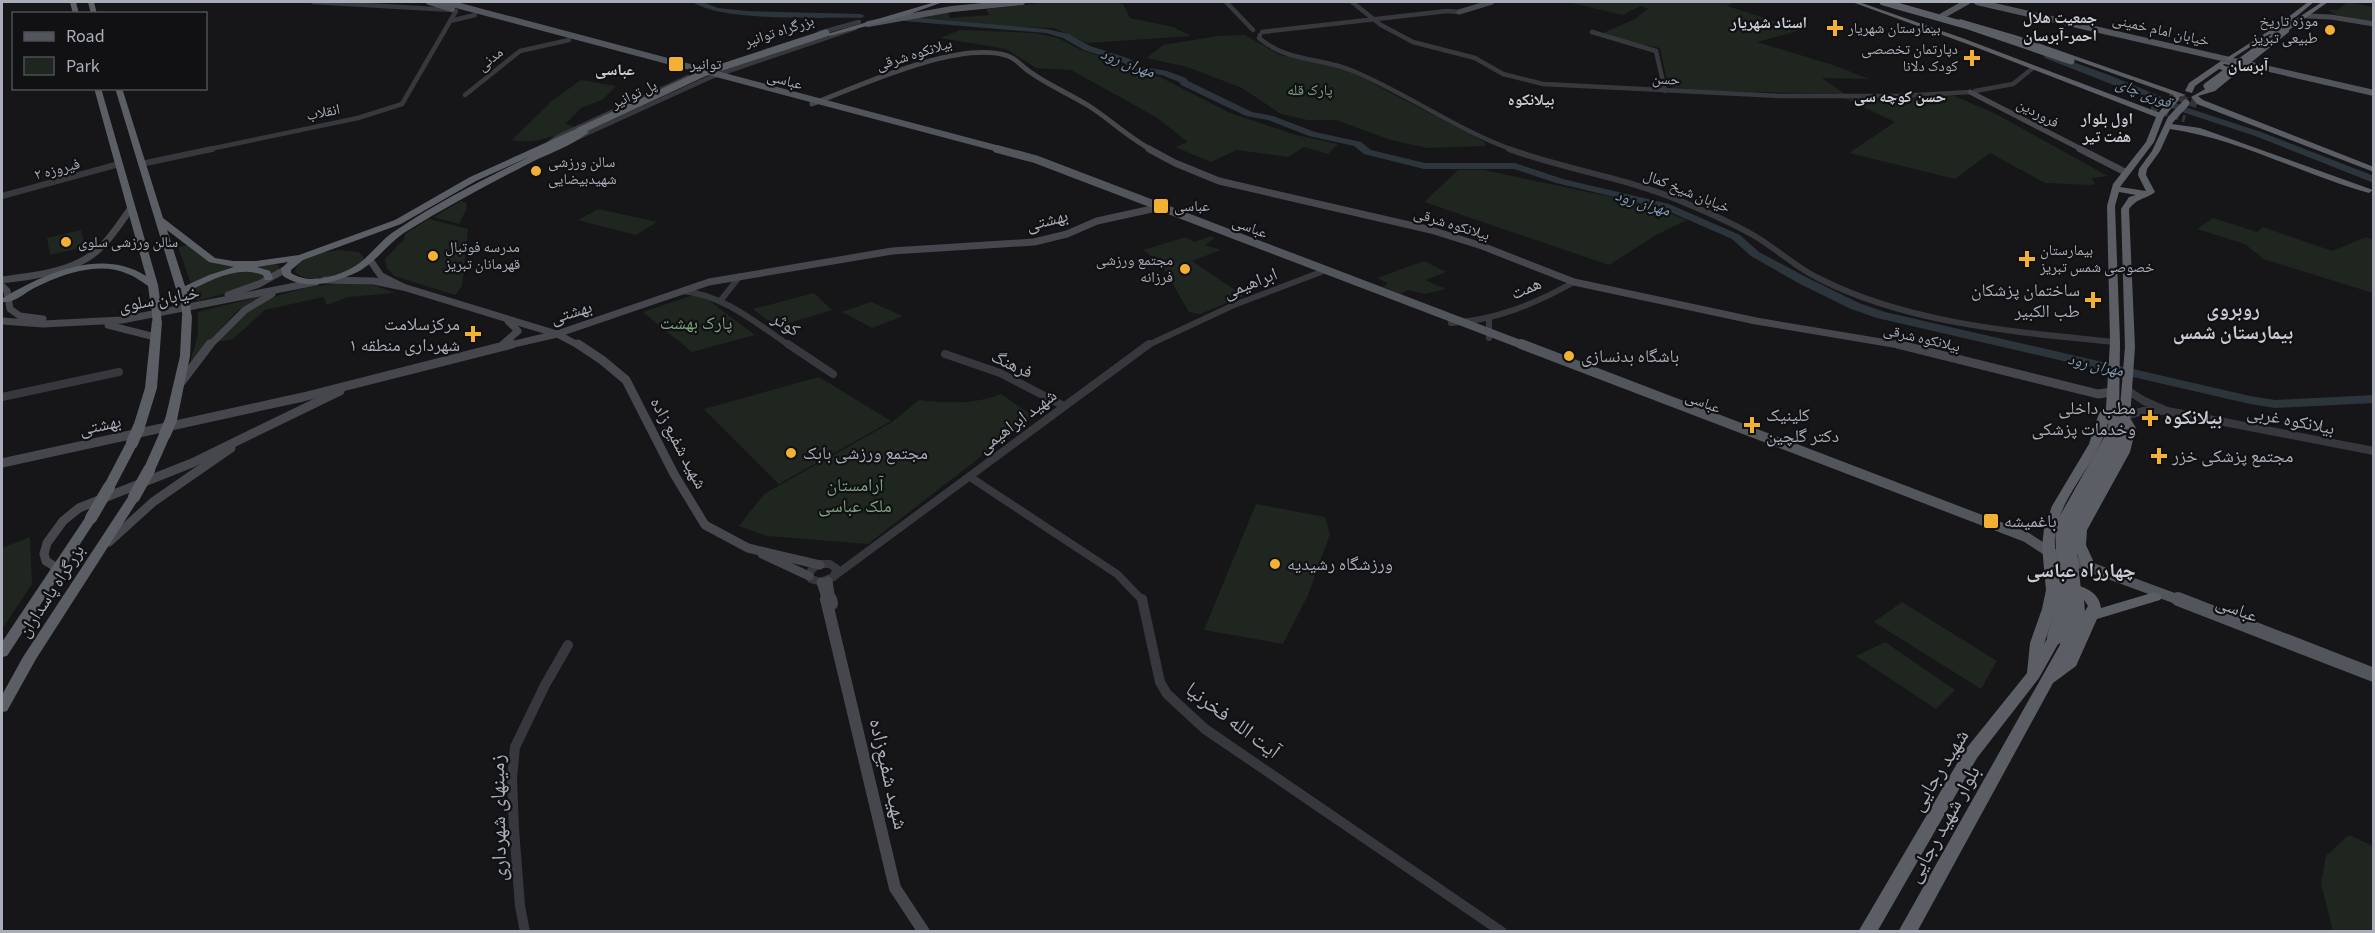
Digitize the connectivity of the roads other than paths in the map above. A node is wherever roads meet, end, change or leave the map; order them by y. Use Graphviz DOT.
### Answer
graph roads {
  1 [pos="313,2"];
  2 [pos="398,2"];
  3 [pos="429,2"];
  4 [pos="445,2"];
  5 [pos="926,2"];
  6 [pos="940,2"];
  7 [pos="1022,2"];
  8 [pos="1226,2"];
  9 [pos="1352,2"];
  10 [pos="1492,2"];
  11 [pos="1845,2"];
  12 [pos="1855,2"];
  13 [pos="1864,2"];
  14 [pos="1883,2"];
  15 [pos="1957,2"];
  16 [pos="1966,2"];
  17 [pos="1977,2"];
  18 [pos="1983,2"];
  19 [pos="2311,2"];
  20 [pos="2325,2"];
  21 [pos="386,6"];
  22 [pos="1994,6"];
  23 [pos="2317,8"];
  24 [pos="454,10"];
  25 [pos="1459,12"];
  26 [pos="475,15"];
  27 [pos="1938,15"];
  28 [pos="2307,16"];
  29 [pos="1902,19"];
  30 [pos="2349,19"];
  31 [pos="1373,20"];
  32 [pos="450,21"];
  33 [pos="1920,21"];
  34 [pos="859,22"];
  35 [pos="867,24"];
  36 [pos="2373,24"];
  37 [pos="1982,27"];
  38 [pos="2288,29"];
  39 [pos="1258,32"];
  40 [pos="1592,32"];
  41 [pos="2276,32"];
  42 [pos="828,34"];
  43 [pos="568,40"];
  44 [pos="1963,40"];
  45 [pos="594,44"];
  46 [pos="2245,47"];
  47 [pos="2264,51"];
  48 [pos="2228,59"];
  49 [pos="724,63"];
  50 [pos="2246,64"];
  51 [pos="2085,65"];
  52 [pos="737,68"];
  53 [pos="2033,68"];
  54 [pos="700,72"];
  55 [pos="714,76"];
  56 [pos="677,82"];
  57 [pos="691,85"];
  58 [pos="854,88"];
  59 [pos="98,90"];
  60 [pos="119,90"];
  61 [pos="1665,91"];
  62 [pos="1973,91"];
  63 [pos="2373,93"];
  64 [pos="2115,94"];
  65 [pos="465,95"];
  66 [pos="2185,95"];
  67 [pos="814,101"];
  68 [pos="2200,106"];
  69 [pos="2151,108"];
  70 [pos="2160,116"];
  71 [pos="2185,119"];
  72 [pos="2170,122"];
  73 [pos="582,131"];
  74 [pos="550,146"];
  75 [pos="119,164"];
  76 [pos="141,164"];
  77 [pos="2373,171"];
  78 [pos="2125,172"];
  79 [pos="2142,175"];
  80 [pos="2115,189"];
  81 [pos="2371,190"];
  82 [pos="2,196"];
  83 [pos="2143,196"];
  84 [pos="1164,207"];
  85 [pos="131,208"];
  86 [pos="1151,208"];
  87 [pos="160,220"];
  88 [pos="398,222"];
  89 [pos="410,225"];
  90 [pos="1244,240"];
  91 [pos="300,258"];
  92 [pos="370,260"];
  93 [pos="286,268"];
  94 [pos="1321,272"];
  95 [pos="740,276"];
  96 [pos="268,278"];
  97 [pos="2,280"];
  98 [pos="321,281"];
  99 [pos="1574,282"];
  100 [pos="153,285"];
  101 [pos="2,286"];
  102 [pos="286,287"];
  103 [pos="403,287"];
  104 [pos="182,291"];
  105 [pos="682,291"];
  106 [pos="7,300"];
  107 [pos="721,300"];
  108 [pos="506,320"];
  109 [pos="1489,320"];
  110 [pos="2,321"];
  111 [pos="597,321"];
  112 [pos="1451,323"];
  113 [pos="1463,323"];
  114 [pos="103,324"];
  115 [pos="1191,324"];
  116 [pos="557,334"];
  117 [pos="1489,335"];
  118 [pos="155,337"];
  119 [pos="538,339"];
  120 [pos="2115,342"];
  121 [pos="581,345"];
  122 [pos="490,349"];
  123 [pos="945,354"];
  124 [pos="119,372"];
  125 [pos="833,374"];
  126 [pos="182,381"];
  127 [pos="358,382"];
  128 [pos="2128,385"];
  129 [pos="2072,388"];
  130 [pos="2112,392"];
  131 [pos="2,398"];
  132 [pos="1064,406"];
  133 [pos="2112,409"];
  134 [pos="2168,411"];
  135 [pos="2122,423"];
  136 [pos="244,437"];
  137 [pos="2373,452"];
  138 [pos="2,463"];
  139 [pos="970,477"];
  140 [pos="2072,482"];
  141 [pos="2102,492"];
  142 [pos="100,549"];
  143 [pos="752,549"];
  144 [pos="2044,549"];
  145 [pos="868,553"];
  146 [pos="820,565"];
  147 [pos="835,567"];
  148 [pos="2089,567"];
  149 [pos="57,568"];
  150 [pos="809,576"];
  151 [pos="827,580"];
  152 [pos="2053,585"];
  153 [pos="2155,597"];
  154 [pos="2089,616"];
  155 [pos="568,645"];
  156 [pos="2,652"];
  157 [pos="2373,675"];
  158 [pos="2041,677"];
  159 [pos="2373,680"];
  160 [pos="2,707"];
  161 [pos="525,932"];
  162 [pos="924,932"];
  163 [pos="1502,932"];
  164 [pos="1867,932"];
  165 [pos="1907,932"];
  1 -- 21 [label="street"];
  2 -- 21 [label="street"];
  3 -- 24 [label="main road, عباسى"];
  4 -- 45 [label="main road, عباسى"];
  5 -- 34 [label="highway, بزرگراه توانیر"];
  6 -- 35 [label="highway, بزرگراه توانیر"];
  7 -- 35 [label="main road"];
  8 -- 39 [label="street, خیابان شیخ کمال"];
  9 -- 31 [label="street, حسن"];
  10 -- 25 [label="main road"];
  11 -- 29 [label="highway"];
  12 -- 29 [label="highway"];
  13 -- 33 [label="highway"];
  14 -- 51 [label="highway, bridge"];
  15 -- 27 [label="main road"];
  16 -- 27 [label="main road"];
  17 -- 22 [label="main road, خیابان امام خمینی"];
  18 -- 22 [label="main road"];
  19 -- 41 [label="highway"];
  20 -- 23 [label="highway"];
  21 -- 24 [label="street"];
  22 -- 48 [label="main road, خیابان امام خمینی"];
  23 -- 28 [label="highway"];
  23 -- 30 [label="main road"];
  24 -- 26 [label="main road, عباسى"];
  24 -- 32 [label="street, انقلاب"];
  25 -- 31 [label="street"];
  26 -- 32 [label="street"];
  26 -- 43 [label="main road, عباسى"];
  27 -- 33 [label="highway"];
  27 -- 37 [label="highway"];
  28 -- 30 [label="main road"];
  28 -- 38 [label="highway"];
  29 -- 44 [label="highway"];
  30 -- 36 [label="main road"];
  31 -- 39 [label="street"];
  31 -- 61 [label="street, حسن"];
  32 -- 76 [label="street, انقلاب"];
  33 -- 64 [label="highway"];
  34 -- 42 [label="highway, بزرگراه توانیر"];
  34 -- 49 [label="street, بزرگراه توانیر"];
  35 -- 42 [label="highway, بزرگراه توانیر"];
  35 -- 52 [label="street, بزرگراه توانیر"];
  37 -- 51 [label="highway"];
  37 -- 66 [label="highway"];
  38 -- 41 [label="highway"];
  38 -- 47 [label="highway"];
  39 -- 120 [label="street, خیابان شیخ کمال"];
  40 -- 61 [label="street"];
  41 -- 46 [label="highway"];
  41 -- 66 [label="highway, bridge"];
  42 -- 73 [label="highway, پل توانیر, bridge"];
  43 -- 45 [label="main road, عباسى"];
  43 -- 65 [label="street, مدنی"];
  44 -- 53 [label="highway"];
  44 -- 64 [label="highway"];
  45 -- 54 [label="main road, عباسى"];
  46 -- 47 [label="highway"];
  46 -- 48 [label="highway"];
  47 -- 50 [label="highway"];
  48 -- 50 [label="main road, خیابان امام خمینی"];
  49 -- 52 [label="street"];
  49 -- 54 [label="street, بزرگراه توانیر"];
  50 -- 63 [label="main road, خیابان امام خمینی"];
  51 -- 66 [label="highway"];
  52 -- 55 [label="street, بزرگراه توانیر"];
  53 -- 62 [label="street"];
  53 -- 70 [label="highway"];
  54 -- 55 [label="main road, عباسى"];
  54 -- 56 [label="street, بزرگراه توانیر"];
  55 -- 57 [label="street, بزرگراه توانیر"];
  55 -- 67 [label="main road, عباسى"];
  56 -- 57 [label="street"];
  56 -- 74 [label="street, بزرگراه توانیر"];
  57 -- 74 [label="street, بزرگراه توانیر"];
  58 -- 67 [label="main road, بیلانکوه شرقی"];
  58 -- 67 [label="main road, بیلانکوه شرقی"];
  58 -- 99 [label="main road, بیلانکوه شرقی"];
  59 -- 75 [label="highway"];
  60 -- 76 [label="highway"];
  61 -- 62 [label="street, حسن"];
  62 -- 78 [label="main road, فروردین"];
  64 -- 69 [label="highway"];
  66 -- 66 [label="highway"];
  66 -- 70 [label="highway, bridge"];
  66 -- 72 [label="highway, bridge"];
  66 -- 77 [label="highway"];
  67 -- 84 [label="main road, عباسى"];
  67 -- 86 [label="main road, عباسى"];
  68 -- 77 [label="highway"];
  70 -- 78 [label="highway"];
  71 -- 81 [label="highway"];
  72 -- 79 [label="highway"];
  72 -- 81 [label="highway"];
  73 -- 74 [label="highway, بزرگراه توانیر"];
  74 -- 88 [label="highway, بزرگراه توانیر"];
  74 -- 89 [label="highway, بزرگراه توانیر"];
  75 -- 82 [label="street, فیروزه ٢"];
  75 -- 85 [label="highway"];
  76 -- 87 [label="highway"];
  78 -- 79 [label="highway"];
  78 -- 80 [label="highway"];
  79 -- 83 [label="highway"];
  80 -- 83 [label="highway"];
  80 -- 120 [label="highway"];
  83 -- 128 [label="highway"];
  84 -- 86 [label="main road, بهشتی"];
  84 -- 90 [label="main road, عباسى"];
  85 -- 97 [label="main road"];
  85 -- 100 [label="highway"];
  86 -- 90 [label="main road, عباسى"];
  86 -- 95 [label="main road, بهشتی"];
  87 -- 91 [label="highway"];
  87 -- 104 [label="highway"];
  88 -- 89 [label="highway"];
  88 -- 91 [label="highway, بزرگراه توانیر"];
  89 -- 92 [label="highway, بزرگراه توانیر"];
  90 -- 94 [label="main road, عباسى"];
  90 -- 113 [label="main road, عباسى"];
  91 -- 93 [label="highway"];
  92 -- 98 [label="highway, بزرگراه توانیر"];
  92 -- 103 [label="main road"];
  93 -- 96 [label="main road, خیابان سلوی"];
  93 -- 98 [label="highway"];
  94 -- 112 [label="main road, عباسى"];
  94 -- 115 [label="street, ابراهیمی"];
  95 -- 105 [label="main road, بهشتی"];
  95 -- 107 [label="street"];
  96 -- 104 [label="highway"];
  96 -- 106 [label="main road, خیابان سلوی"];
  98 -- 102 [label="main road, خیابان سلوی"];
  98 -- 103 [label="main road, خیابان سلوی"];
  99 -- 109 [label="street, همت"];
  99 -- 129 [label="main road, بیلانکوه شرقی"];
  100 -- 106 [label="highway"];
  100 -- 118 [label="highway, bridge"];
  101 -- 106 [label="main road"];
  102 -- 114 [label="main road, خیابان سلوی"];
  102 -- 126 [label="main road"];
  103 -- 108 [label="main road, شهید شفیع زاده"];
  104 -- 126 [label="highway, bridge"];
  105 -- 107 [label="street, کوثر"];
  105 -- 111 [label="main road, بهشتی"];
  107 -- 125 [label="street, کوثر"];
  108 -- 116 [label="main road, شهید شفیع زاده"];
  108 -- 122 [label="main road"];
  109 -- 113 [label="street, همت"];
  109 -- 117 [label="street"];
  110 -- 114 [label="main road, خیابان سلوی"];
  111 -- 116 [label="main road, بهشتی"];
  111 -- 121 [label="main road"];
  112 -- 113 [label="street, همت"];
  112 -- 117 [label="main road, عباسى"];
  113 -- 117 [label="main road, عباسى"];
  114 -- 118 [label="main road"];
  115 -- 132 [label="street, شهید ابراهیمی"];
  116 -- 119 [label="main road, بهشتی"];
  116 -- 121 [label="main road, شهید شفیع زاده"];
  117 -- 144 [label="main road, عباسى"];
  118 -- 149 [label="highway, بزرگراه پاسداران, bridge"];
  119 -- 121 [label="main road, شهید شفیع زاده"];
  119 -- 122 [label="main road, بهشتی"];
  120 -- 130 [label="highway"];
  121 -- 143 [label="main road, شهید شفیع زاده"];
  122 -- 127 [label="main road, بهشتی"];
  123 -- 132 [label="street, فرهنگ"];
  124 -- 131 [label="street"];
  126 -- 142 [label="highway, بزرگراه پاسداران, bridge"];
  127 -- 136 [label="main road"];
  127 -- 138 [label="main road, بهشتی"];
  128 -- 134 [label="street, بیلانکوه غربی"];
  128 -- 135 [label="highway"];
  129 -- 130 [label="main road, بیلانکوه شرقی"];
  129 -- 133 [label="main road, بیلانکوه شرقی"];
  130 -- 133 [label="highway"];
  132 -- 139 [label="street, شهید ابراهیمی"];
  133 -- 135 [label="highway"];
  133 -- 140 [label="highway"];
  134 -- 135 [label="street, بیلانکوه غربی"];
  134 -- 137 [label="street, بیلانکوه غربی"];
  135 -- 141 [label="highway"];
  135 -- 158 [label="highway, بلوار شهید رجایی, bridge"];
  136 -- 142 [label="main road"];
  136 -- 149 [label="main road"];
  139 -- 145 [label="street, شهید ابراهیمی"];
  139 -- 163 [label="street, آیت الله فخرنیا"];
  140 -- 141 [label="highway"];
  140 -- 144 [label="highway"];
  141 -- 148 [label="highway"];
  142 -- 160 [label="highway, بزرگراه پاسداران"];
  143 -- 146 [label="main road, شهید شفیع زاده"];
  143 -- 150 [label="main road, شهید شفیع زاده"];
  144 -- 148 [label="main road, عباسى"];
  144 -- 152 [label="highway"];
  145 -- 147 [label="street, شهید ابراهیمی"];
  145 -- 151 [label="street, شهید ابراهیمی"];
  146 -- 147 [label="street"];
  146 -- 150 [label="street"];
  147 -- 151 [label="street"];
  148 -- 153 [label="main road, عباسى"];
  148 -- 157 [label="main road, عباسى"];
  149 -- 156 [label="highway, بزرگراه پاسداران"];
  150 -- 151 [label="street"];
  151 -- 162 [label="main road, شهید شفیع‌زاده"];
  152 -- 154 [label="highway"];
  152 -- 158 [label="highway"];
  153 -- 154 [label="highway"];
  153 -- 159 [label="main road, عباسى"];
  154 -- 158 [label="highway"];
  155 -- 161 [label="street, زمینهای شهرداری"];
  158 -- 164 [label="highway, شهید رجایی"];
  158 -- 165 [label="highway, بلوار شهید رجایی"];
}
